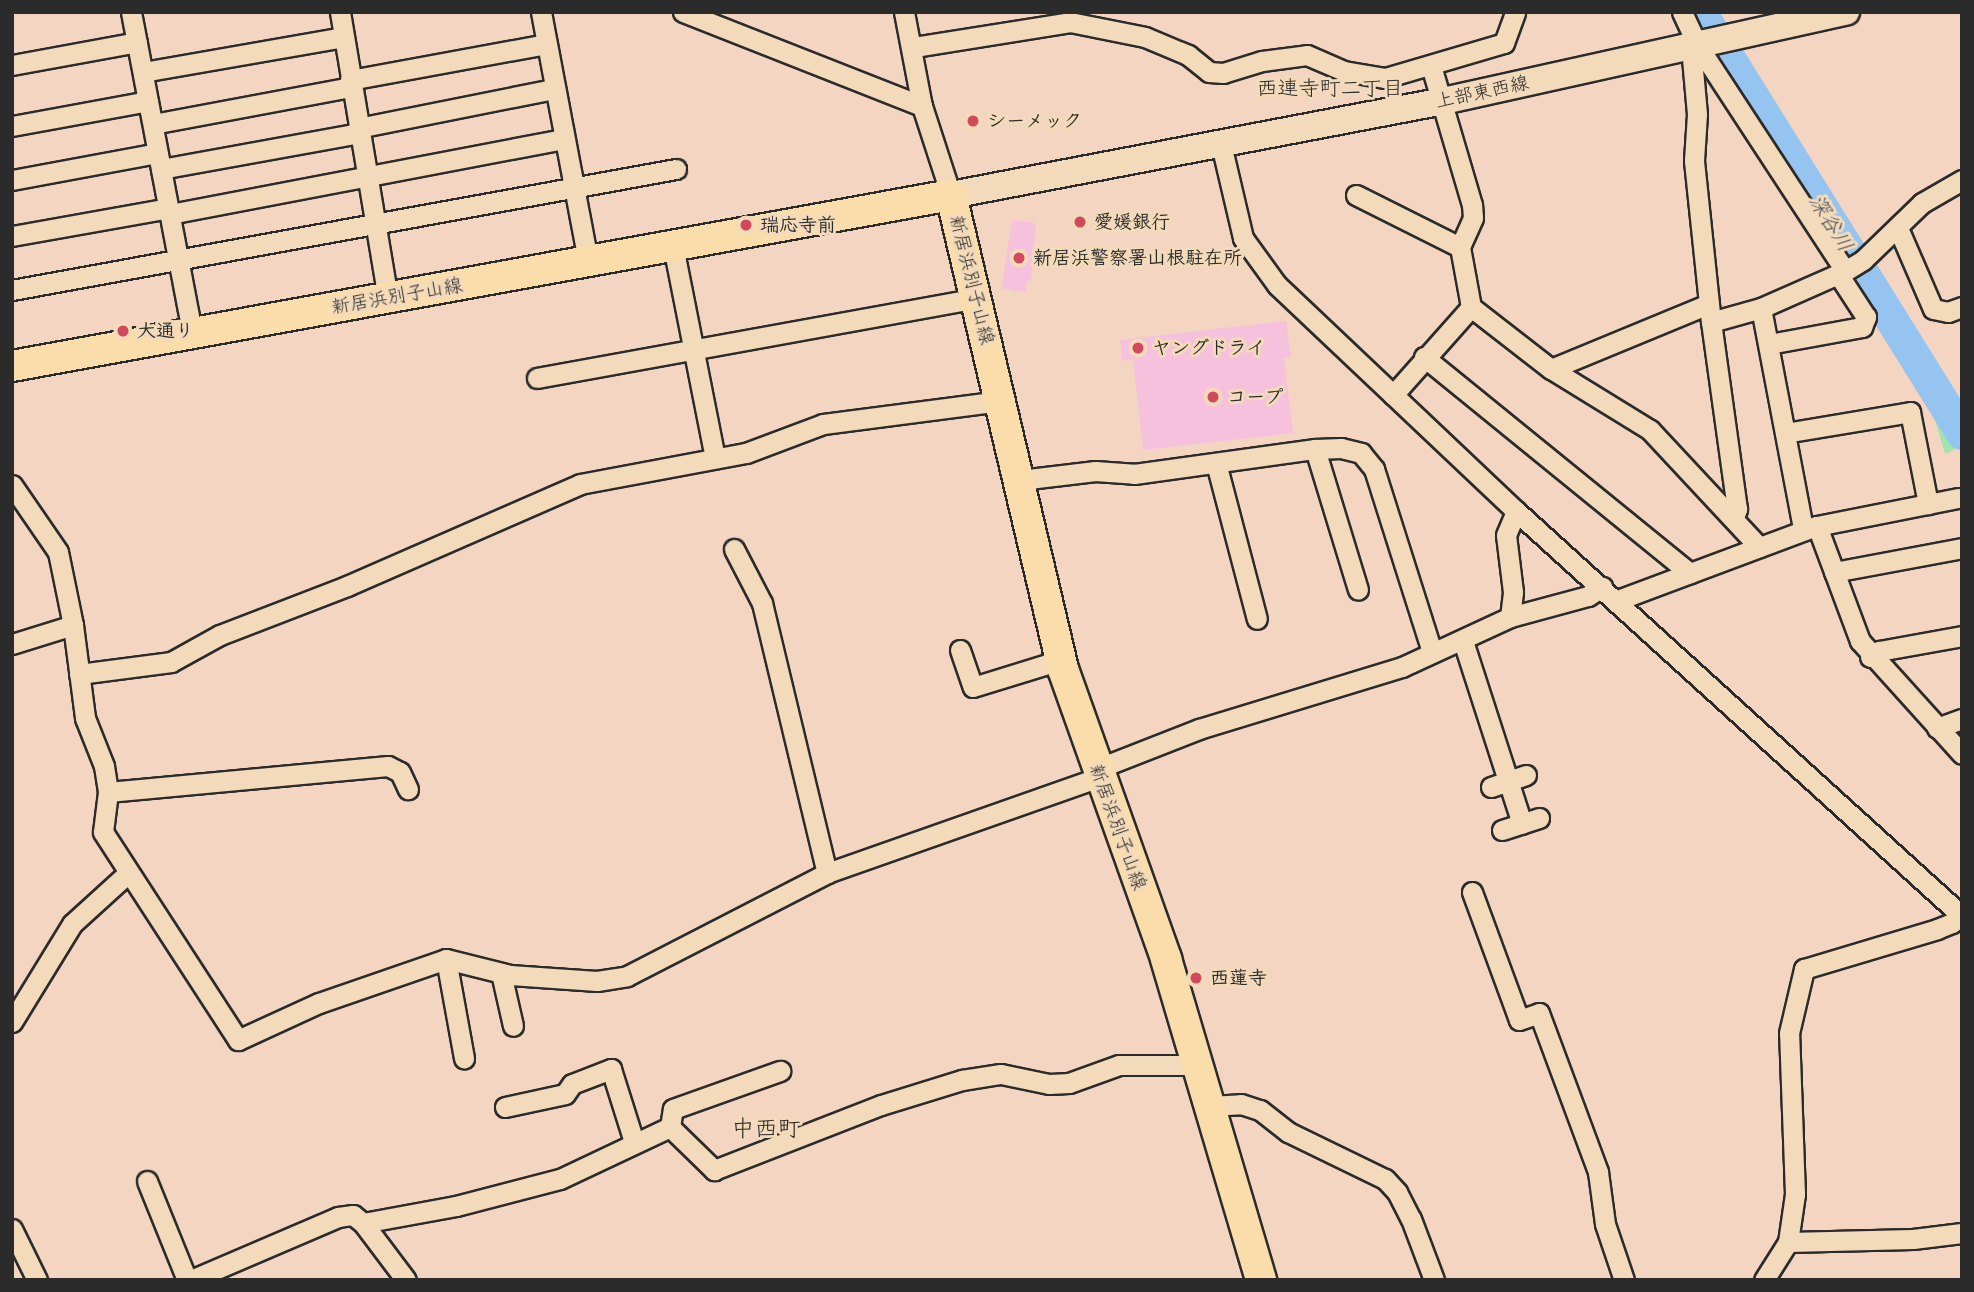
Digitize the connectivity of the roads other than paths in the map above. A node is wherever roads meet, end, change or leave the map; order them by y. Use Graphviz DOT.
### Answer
graph roads {
  1 [pos="131,12"];
  2 [pos="340,12"];
  3 [pos="541,12"];
  4 [pos="683,12"];
  5 [pos="904,12"];
  6 [pos="1515,12"];
  7 [pos="1682,12"];
  8 [pos="1846,12"];
  9 [pos="344,37"];
  10 [pos="137,42"];
  11 [pos="546,44"];
  12 [pos="1696,46"];
  13 [pos="914,47"];
  14 [pos="12,65"];
  15 [pos="1431,66"];
  16 [pos="143,72"];
  17 [pos="350,83"];
  18 [pos="554,89"];
  19 [pos="148,101"];
  20 [pos="1439,102"];
  21 [pos="922,106"];
  22 [pos="153,124"];
  23 [pos="12,126"];
  24 [pos="358,131"];
  25 [pos="562,139"];
  26 [pos="1221,144"];
  27 [pos="160,161"];
  28 [pos="676,169"];
  29 [pos="366,176"];
  30 [pos="12,180"];
  31 [pos="1962,180"];
  32 [pos="575,188"];
  33 [pos="951,195"];
  34 [pos="1356,195"];
  35 [pos="169,211"];
  36 [pos="374,225"];
  37 [pos="1898,228"];
  38 [pos="12,236"];
  39 [pos="673,246"];
  40 [pos="1460,247"];
  41 [pos="178,260"];
  42 [pos="588,261"];
  43 [pos="1848,268"];
  44 [pos="12,290"];
  45 [pos="388,298"];
  46 [pos="976,298"];
  47 [pos="1471,307"];
  48 [pos="1962,307"];
  49 [pos="1761,308"];
  50 [pos="1710,313"];
  51 [pos="192,333"];
  52 [pos="1769,344"];
  53 [pos="694,351"];
  54 [pos="1424,357"];
  55 [pos="12,366"];
  56 [pos="1550,369"];
  57 [pos="537,378"];
  58 [pos="1393,395"];
  59 [pos="1001,401"];
  60 [pos="1785,433"];
  61 [pos="1315,449"];
  62 [pos="715,458"];
  63 [pos="1216,463"];
  64 [pos="1020,480"];
  65 [pos="12,485"];
  66 [pos="1958,498"];
  67 [pos="1928,504"];
  68 [pos="1516,511"];
  69 [pos="1734,517"];
  70 [pos="1810,527"];
  71 [pos="1759,547"];
  72 [pos="1962,548"];
  73 [pos="734,549"];
  74 [pos="1834,572"];
  75 [pos="1690,573"];
  76 [pos="1358,590"];
  77 [pos="1610,593"];
  78 [pos="1510,617"];
  79 [pos="1257,619"];
  80 [pos="74,625"];
  81 [pos="1962,636"];
  82 [pos="1463,641"];
  83 [pos="12,644"];
  84 [pos="960,650"];
  85 [pos="1433,652"];
  86 [pos="1870,657"];
  87 [pos="1061,660"];
  88 [pos="79,674"];
  89 [pos="1962,719"];
  90 [pos="1937,728"];
  91 [pos="1962,754"];
  92 [pos="1098,773"];
  93 [pos="408,789"];
  94 [pos="108,792"];
  95 [pos="1502,831"];
  96 [pos="827,873"];
  97 [pos="127,874"];
  98 [pos="1472,892"];
  99 [pos="1961,913"];
  100 [pos="446,959"];
  101 [pos="501,973"];
  102 [pos="12,1022"];
  103 [pos="513,1026"];
  104 [pos="464,1058"];
  105 [pos="1196,1065"];
  106 [pos="780,1071"];
  107 [pos="1208,1105"];
  108 [pos="505,1107"];
  109 [pos="670,1127"];
  110 [pos="634,1142"];
  111 [pos="147,1181"];
  112 [pos="363,1223"];
  113 [pos="12,1229"];
  114 [pos="1962,1233"];
  115 [pos="1788,1242"];
  116 [pos="37,1280"];
  117 [pos="189,1280"];
  118 [pos="406,1280"];
  119 [pos="1261,1280"];
  120 [pos="1434,1280"];
  121 [pos="1625,1280"];
  122 [pos="1765,1280"];
  1 -- 10 [label="street"];
  2 -- 9 [label="street"];
  3 -- 11 [label="street"];
  4 -- 21 [label="street"];
  5 -- 13 [label="street"];
  6 -- 15 [label="street"];
  7 -- 12 [label="street"];
  8 -- 12 [label="street, 上部東西線"];
  9 -- 16 [label="street"];
  9 -- 17 [label="street"];
  10 -- 14 [label="street"];
  10 -- 16 [label="street"];
  11 -- 17 [label="street"];
  11 -- 18 [label="street"];
  12 -- 20 [label="street, 上部東西線"];
  12 -- 43 [label="street"];
  12 -- 50 [label="street"];
  13 -- 15 [label="street"];
  13 -- 21 [label="street"];
  15 -- 20 [label="street"];
  16 -- 19 [label="street"];
  17 -- 22 [label="street"];
  17 -- 24 [label="street"];
  18 -- 24 [label="street"];
  18 -- 25 [label="street"];
  19 -- 22 [label="street"];
  19 -- 23 [label="street"];
  20 -- 26 [label="street, 上部東西線"];
  20 -- 40 [label="street"];
  21 -- 33 [label="street"];
  22 -- 27 [label="street"];
  24 -- 27 [label="street"];
  24 -- 29 [label="street"];
  25 -- 29 [label="street"];
  25 -- 32 [label="street"];
  26 -- 33 [label="street, 上部東西線"];
  26 -- 58 [label="street"];
  27 -- 30 [label="street"];
  27 -- 35 [label="street"];
  28 -- 32 [label="street"];
  29 -- 35 [label="street"];
  29 -- 36 [label="street"];
  31 -- 37 [label="street"];
  32 -- 36 [label="street"];
  32 -- 42 [label="street"];
  33 -- 39 [label="main road, 新居浜別子山線"];
  33 -- 46 [label="main road, 新居浜別子山線"];
  34 -- 40 [label="street"];
  35 -- 38 [label="street"];
  35 -- 41 [label="street"];
  36 -- 41 [label="street"];
  36 -- 45 [label="street"];
  37 -- 43 [label="street"];
  37 -- 48 [label="street"];
  39 -- 42 [label="main road, 新居浜別子山線"];
  39 -- 53 [label="street"];
  40 -- 47 [label="street"];
  41 -- 44 [label="street"];
  41 -- 51 [label="street"];
  42 -- 45 [label="main road, 新居浜別子山線"];
  43 -- 49 [label="street"];
  43 -- 52 [label="street"];
  45 -- 51 [label="main road, 新居浜別子山線"];
  46 -- 53 [label="street"];
  46 -- 59 [label="main road, 新居浜別子山線"];
  47 -- 54 [label="street"];
  47 -- 56 [label="street"];
  49 -- 50 [label="street"];
  49 -- 52 [label="street"];
  50 -- 56 [label="street"];
  50 -- 69 [label="street"];
  51 -- 55 [label="main road, 新居浜別子山線"];
  52 -- 60 [label="street"];
  53 -- 57 [label="street"];
  53 -- 62 [label="street"];
  54 -- 58 [label="street"];
  54 -- 75 [label="street"];
  56 -- 69 [label="street"];
  58 -- 68 [label="street"];
  59 -- 62 [label="street"];
  59 -- 64 [label="main road, 新居浜別子山線"];
  60 -- 67 [label="street"];
  60 -- 70 [label="street"];
  61 -- 63 [label="street"];
  61 -- 76 [label="street"];
  61 -- 85 [label="street"];
  62 -- 88 [label="street"];
  63 -- 64 [label="street"];
  63 -- 79 [label="street"];
  64 -- 87 [label="main road, 新居浜別子山線"];
  65 -- 80 [label="street"];
  66 -- 67 [label="street"];
  67 -- 70 [label="street"];
  68 -- 77 [label="street"];
  68 -- 78 [label="street"];
  69 -- 71 [label="street"];
  70 -- 71 [label="street"];
  70 -- 74 [label="street"];
  71 -- 75 [label="street"];
  72 -- 74 [label="street"];
  73 -- 96 [label="street"];
  74 -- 86 [label="street"];
  75 -- 77 [label="street"];
  77 -- 78 [label="street"];
  77 -- 99 [label="street"];
  78 -- 82 [label="street"];
  80 -- 83 [label="street"];
  80 -- 88 [label="street"];
  81 -- 86 [label="street"];
  82 -- 85 [label="street"];
  82 -- 95 [label="street"];
  84 -- 87 [label="street"];
  85 -- 92 [label="street"];
  86 -- 90 [label="street"];
  87 -- 92 [label="main road, 新居浜別子山線"];
  88 -- 94 [label="street"];
  89 -- 90 [label="street"];
  90 -- 91 [label="street"];
  92 -- 96 [label="street"];
  92 -- 105 [label="main road, 新居浜別子山線"];
  93 -- 94 [label="street"];
  94 -- 97 [label="street"];
  96 -- 101 [label="street"];
  97 -- 100 [label="street"];
  97 -- 102 [label="street"];
  98 -- 121 [label="street"];
  99 -- 115 [label="street"];
  100 -- 101 [label="street"];
  100 -- 104 [label="street"];
  101 -- 103 [label="street"];
  105 -- 107 [label="main road, 新居浜別子山線"];
  105 -- 109 [label="street"];
  106 -- 109 [label="street"];
  107 -- 119 [label="main road, 新居浜別子山線"];
  107 -- 120 [label="street"];
  108 -- 110 [label="street"];
  109 -- 110 [label="street"];
  110 -- 112 [label="street"];
  111 -- 117 [label="street"];
  112 -- 117 [label="street"];
  112 -- 118 [label="street"];
  113 -- 116 [label="street"];
  114 -- 115 [label="street"];
  115 -- 122 [label="street"];
}
